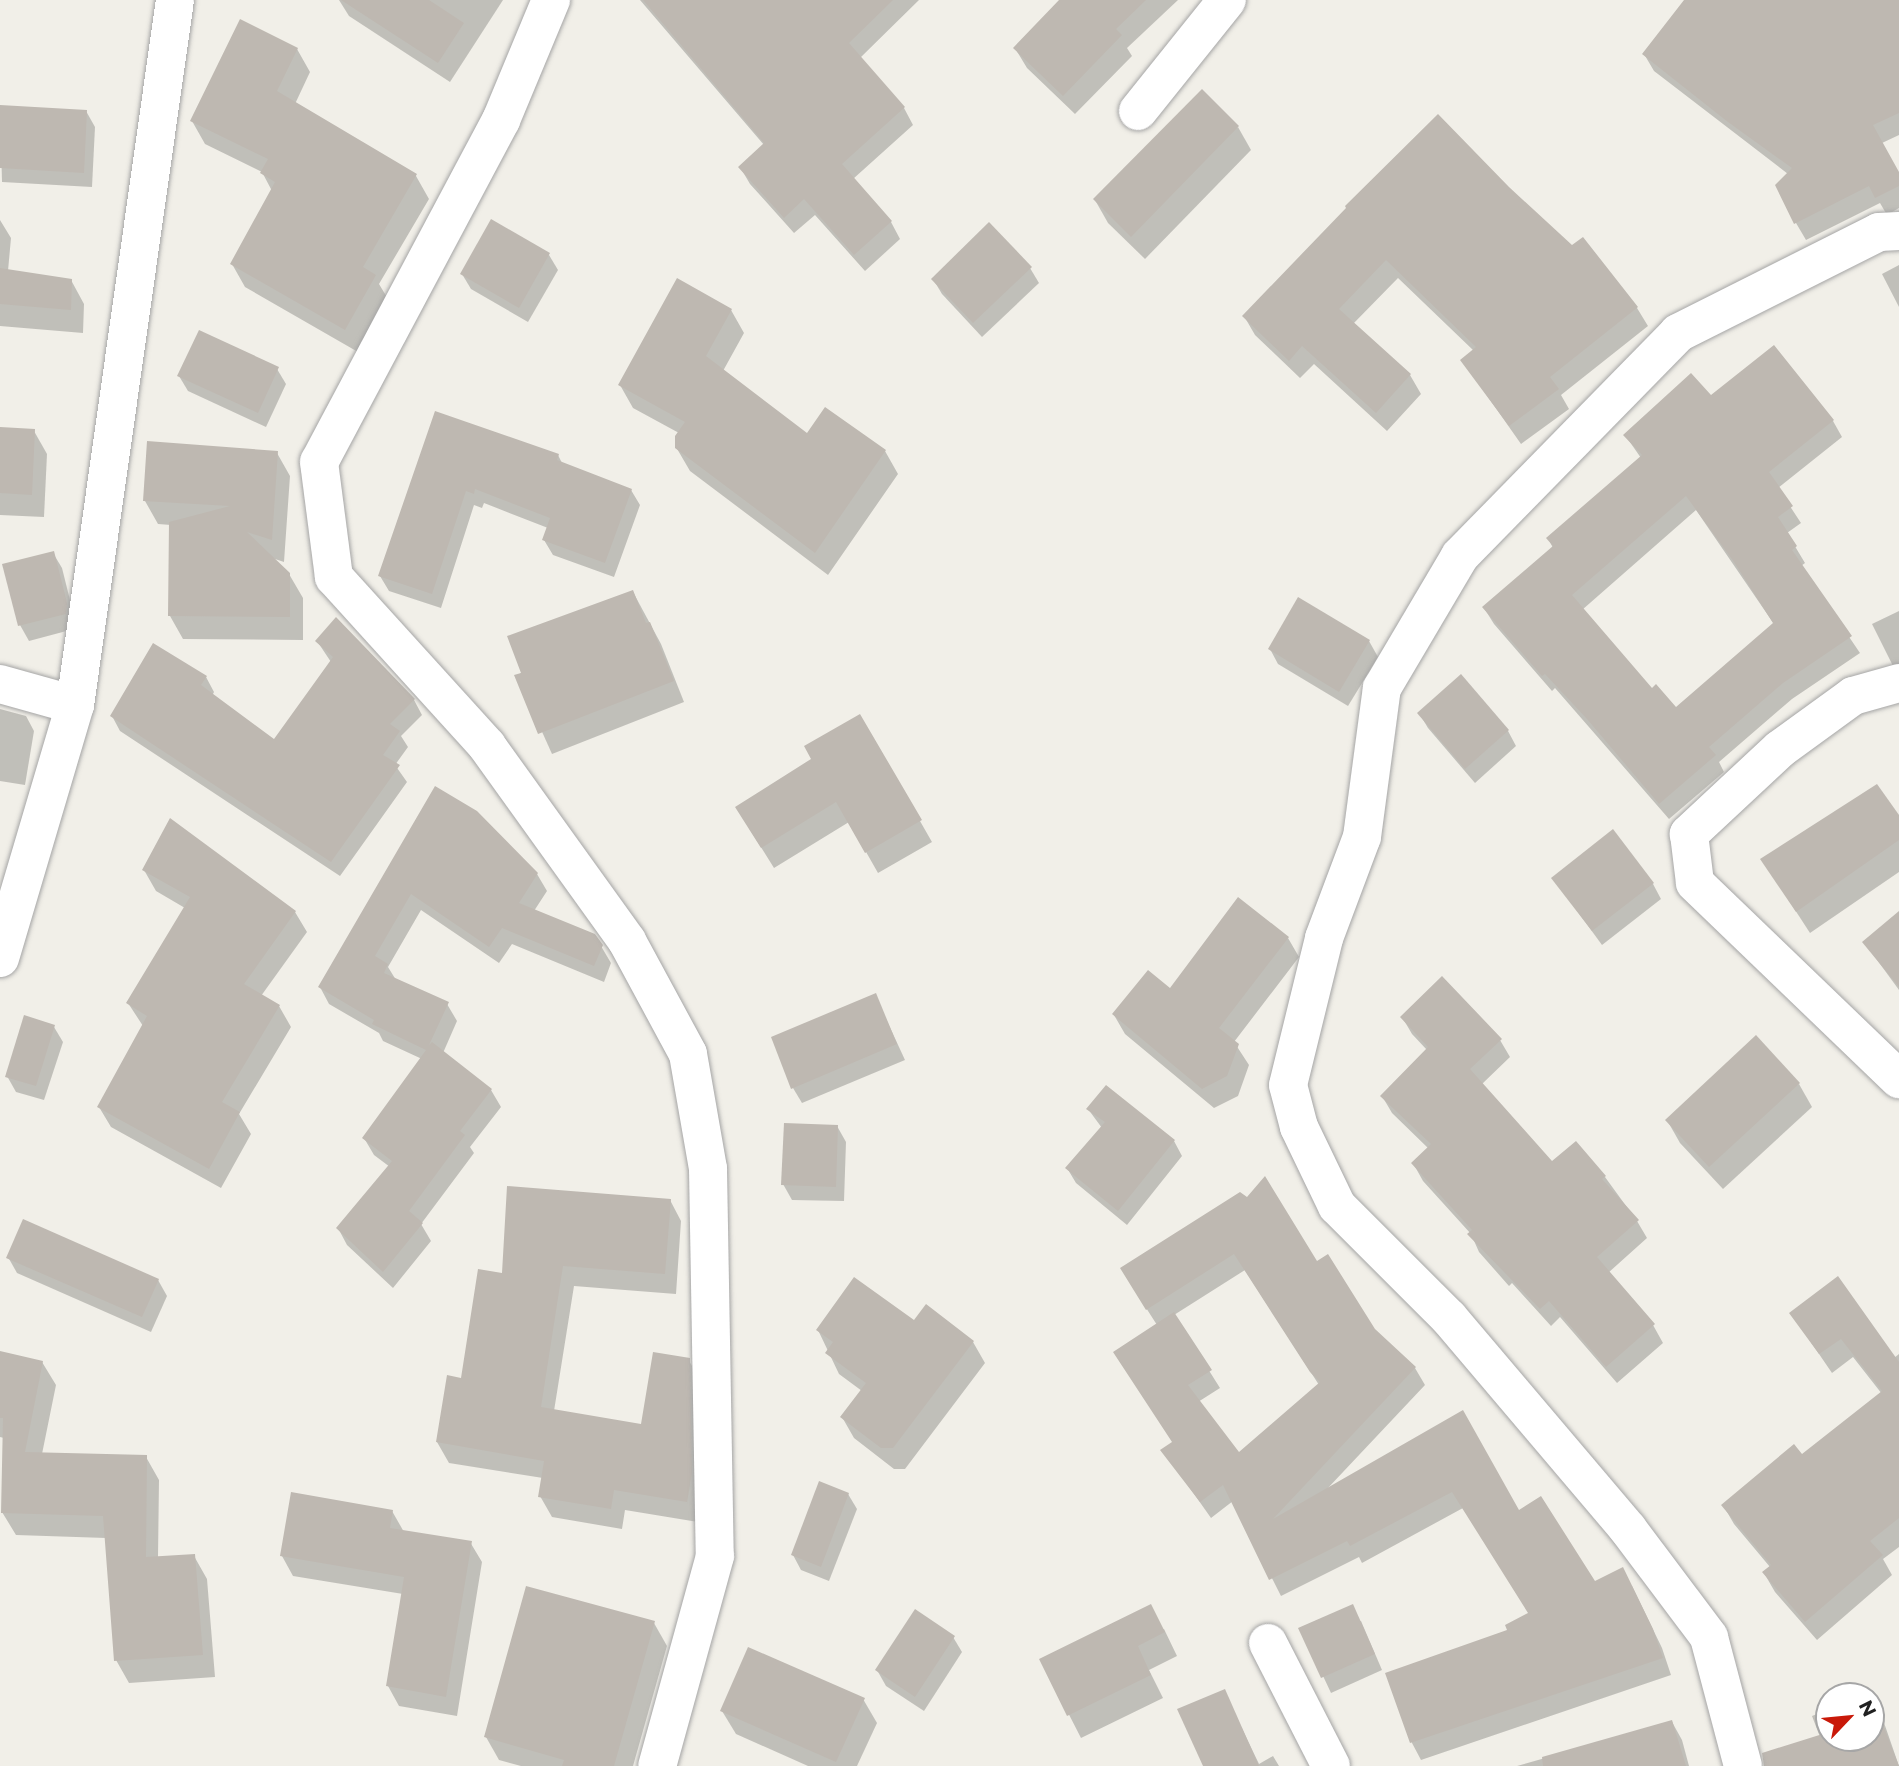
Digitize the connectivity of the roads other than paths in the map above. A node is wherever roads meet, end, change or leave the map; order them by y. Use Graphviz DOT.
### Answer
graph roads {
  1 [pos="175,0"];
  2 [pos="551,0"];
  3 [pos="1227,0"];
  4 [pos="1138,111"];
  5 [pos="1899,231"];
  6 [pos="1899,683"];
  7 [pos="0,684"];
  8 [pos="75,705"];
  9 [pos="0,958"];
  10 [pos="1899,1079"];
  11 [pos="1268,1643"];
  12 [pos="657,1766"];
  13 [pos="1331,1766"];
  14 [pos="1743,1766"];
  1 -- 8 [label="street"];
  2 -- 12 [label="street"];
  3 -- 4 [label="street"];
  5 -- 14 [label="street"];
  6 -- 10 [label="street"];
  7 -- 8 [label="street"];
  8 -- 9 [label="street"];
  11 -- 13 [label="street"];
}
